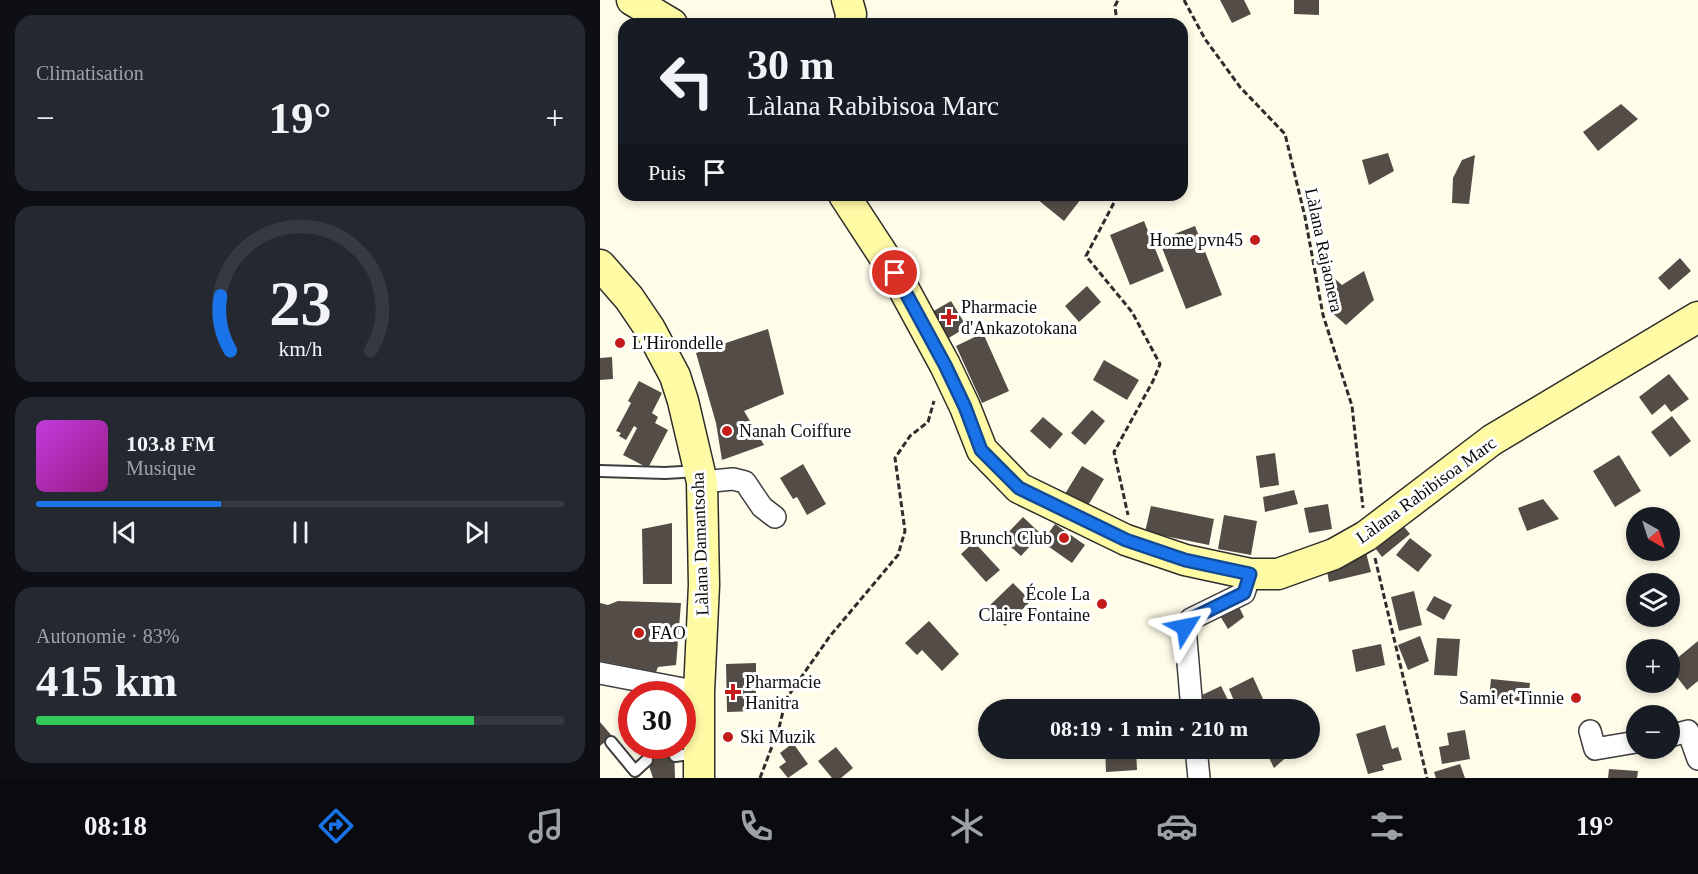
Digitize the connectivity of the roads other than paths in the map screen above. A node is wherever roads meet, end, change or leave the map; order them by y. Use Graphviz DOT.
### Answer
graph roads {
  1 [pos="632,0"];
  2 [pos="847,0"];
  3 [pos="662,18"];
  4 [pos="851,18"];
  5 [pos="848,201"];
  6 [pos="600,265"];
  7 [pos="1698,317"];
  8 [pos="600,471"];
  9 [pos="701,477"];
  10 [pos="775,517"];
  11 [pos="1250,574"];
  12 [pos="600,673"];
  13 [pos="699,692"];
  14 [pos="1191,699"];
  15 [pos="1590,731"];
  16 [pos="1680,734"];
  17 [pos="611,742"];
  18 [pos="1626,744"];
  19 [pos="1197,759"];
  20 [pos="1698,759"];
  21 [pos="647,760"];
  22 [pos="691,762"];
  23 [pos="1199,778"];
  1 -- 3 [label="street"];
  2 -- 4 [label="street"];
  5 -- 11 [label="street, Làlana Rabibisoa Marc"];
  6 -- 9 [label="street, Làlana Damantsoha"];
  7 -- 11 [label="street, Làlana Rabibisoa Marc"];
  8 -- 9 [label="lane"];
  9 -- 10 [label="street"];
  9 -- 13 [label="street, Làlana Damantsoha"];
  11 -- 14 [label="street"];
  12 -- 13 [label="street"];
  13 -- 22 [label="street, Làlana Damantsoha"];
  15 -- 18 [label="street"];
  16 -- 20 [label="street"];
  17 -- 21 [label="lane"];
  19 -- 23 [label="street"];
}
